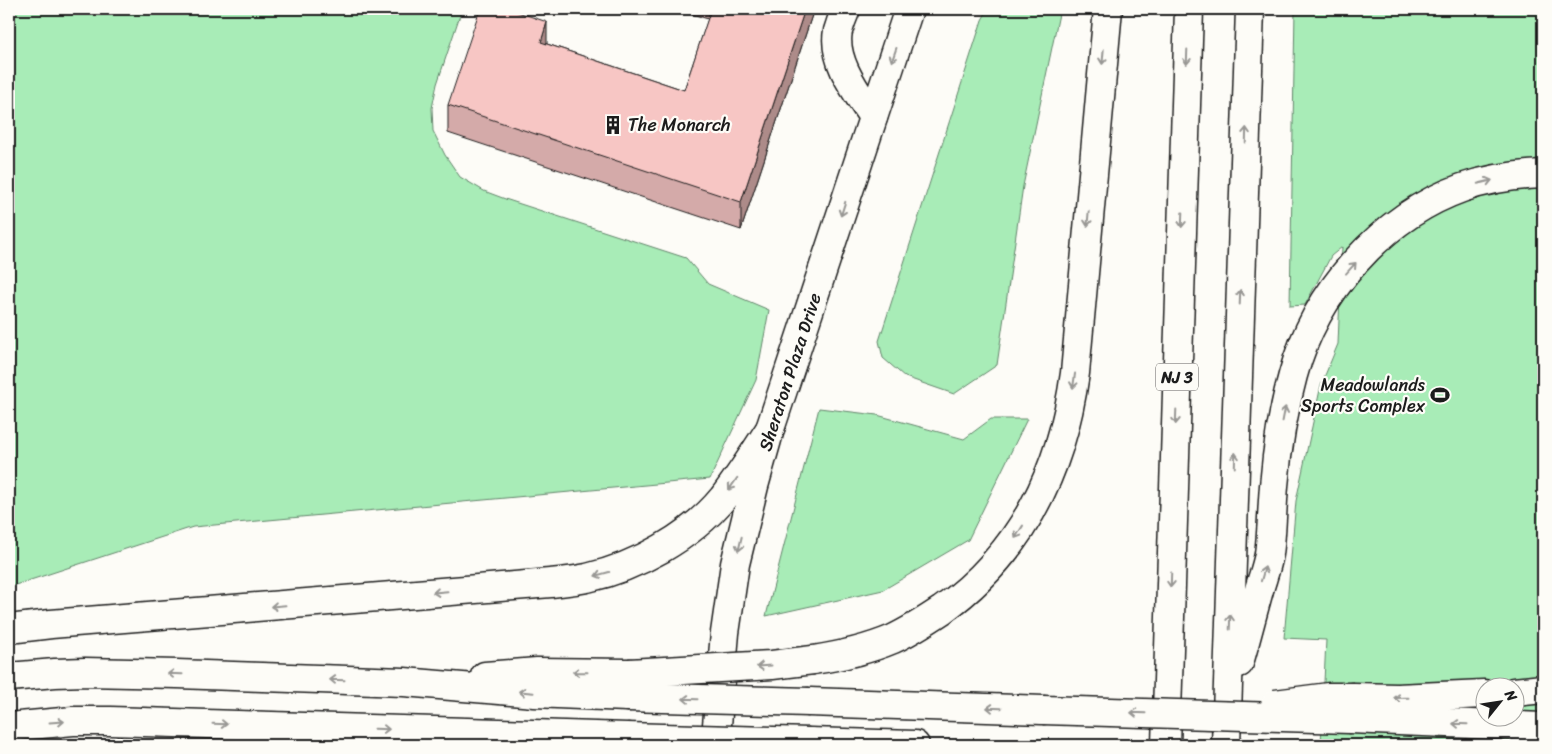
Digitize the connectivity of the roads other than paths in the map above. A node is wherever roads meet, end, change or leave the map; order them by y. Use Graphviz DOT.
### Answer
graph roads {
  1 [pos="846,9"];
  2 [pos="909,9"];
  3 [pos="1108,9"];
  4 [pos="1189,9"];
  5 [pos="1250,9"];
  6 [pos="873,117"];
  7 [pos="1543,174"];
  8 [pos="770,429"];
  9 [pos="9,629"];
  10 [pos="9,677"];
  11 [pos="628,685"];
  12 [pos="1543,690"];
  13 [pos="1524,691"];
  14 [pos="1474,694"];
  15 [pos="1227,706"];
  16 [pos="1352,708"];
  17 [pos="9,727"];
  18 [pos="1543,727"];
  19 [pos="717,745"];
  20 [pos="915,745"];
  21 [pos="1166,745"];
  22 [pos="1226,745"];
  1 -- 6 [label="main road"];
  2 -- 6 [label="main road, Sheraton Plaza Drive, one-way"];
  3 -- 11 [label="main road, one-way, bridge"];
  4 -- 21 [label="main road, NJ 3, one-way"];
  15 -- 5 [label="main road, one-way"];
  6 -- 8 [label="main road, Sheraton Plaza Drive, one-way"];
  15 -- 7 [label="main road, one-way"];
  8 -- 9 [label="main road, one-way"];
  8 -- 19 [label="main road, Sheraton Plaza Drive, one-way"];
  11 -- 10 [label="main road, one-way"];
  16 -- 11 [label="main road, one-way, bridge"];
  12 -- 13 [label="main road"];
  14 -- 16 [label="main road, one-way"];
  15 -- 22 [label="main road"];
  18 -- 16 [label="main road, one-way"];
  17 -- 20 [label="main road, one-way, bridge"];
}
